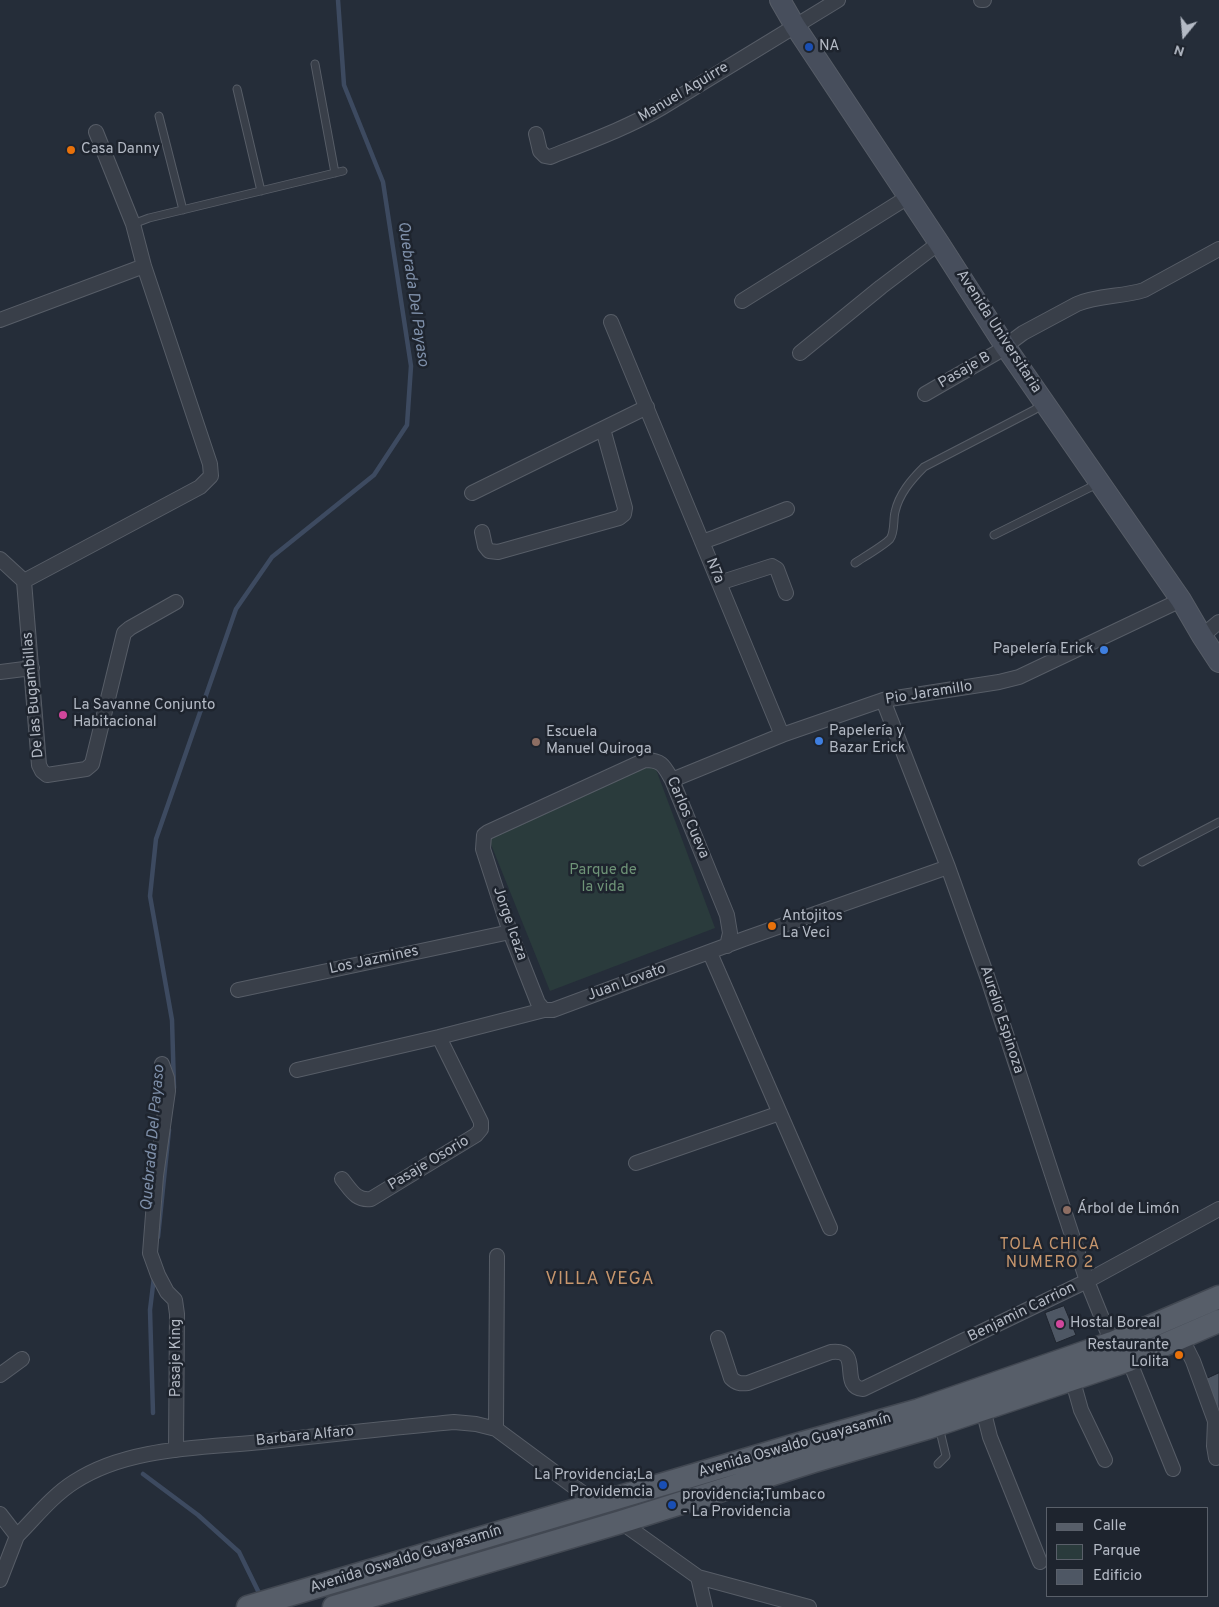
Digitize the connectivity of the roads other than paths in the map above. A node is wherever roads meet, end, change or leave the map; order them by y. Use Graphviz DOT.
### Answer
graph roads {
  1 [pos="780,0"];
  2 [pos="838,0"];
  3 [pos="795,26"];
  4 [pos="315,64"];
  5 [pos="237,88"];
  6 [pos="159,116"];
  7 [pos="96,132"];
  8 [pos="536,134"];
  9 [pos="261,191"];
  10 [pos="908,197"];
  11 [pos="183,210"];
  12 [pos="133,224"];
  13 [pos="939,243"];
  14 [pos="1219,249"];
  15 [pos="144,266"];
  16 [pos="742,301"];
  17 [pos="0,320"];
  18 [pos="610,322"];
  19 [pos="1005,346"];
  20 [pos="800,353"];
  21 [pos="924,394"];
  22 [pos="1044,403"];
  23 [pos="647,407"];
  24 [pos="603,429"];
  25 [pos="1100,483"];
  26 [pos="472,493"];
  27 [pos="787,509"];
  28 [pos="482,532"];
  29 [pos="994,535"];
  30 [pos="702,542"];
  31 [pos="0,559"];
  32 [pos="855,563"];
  33 [pos="24,582"];
  34 [pos="719,582"];
  35 [pos="786,593"];
  36 [pos="1182,600"];
  37 [pos="176,602"];
  38 [pos="1219,622"];
  39 [pos="1202,636"];
  40 [pos="1219,662"];
  41 [pos="32,668"];
  42 [pos="0,672"];
  43 [pos="884,700"];
  44 [pos="782,736"];
  45 [pos="672,780"];
  46 [pos="1219,822"];
  47 [pos="484,835"];
  48 [pos="1142,862"];
  49 [pos="948,867"];
  50 [pos="510,932"];
  51 [pos="727,946"];
  52 [pos="710,952"];
  53 [pos="238,990"];
  54 [pos="544,1010"];
  55 [pos="439,1037"];
  56 [pos="162,1064"];
  57 [pos="297,1070"];
  58 [pos="780,1113"];
  59 [pos="636,1163"];
  60 [pos="342,1179"];
  61 [pos="1219,1209"];
  62 [pos="830,1228"];
  63 [pos="497,1256"];
  64 [pos="1087,1281"];
  65 [pos="1219,1297"];
  66 [pos="1218,1324"];
  67 [pos="1181,1337"];
  68 [pos="718,1338"];
  69 [pos="1112,1343"];
  70 [pos="22,1359"];
  71 [pos="1129,1360"];
  72 [pos="0,1375"];
  73 [pos="1072,1378"];
  74 [pos="983,1409"];
  75 [pos="938,1424"];
  76 [pos="496,1429"];
  77 [pos="176,1450"];
  78 [pos="1216,1458"];
  79 [pos="1105,1460"];
  80 [pos="938,1464"];
  81 [pos="1173,1469"];
  82 [pos="596,1504"];
  83 [pos="0,1514"];
  84 [pos="621,1522"];
  85 [pos="17,1536"];
  86 [pos="1040,1562"];
  87 [pos="698,1578"];
  88 [pos="0,1580"];
  89 [pos="258,1604"];
  90 [pos="334,1607"];
  91 [pos="705,1607"];
  92 [pos="808,1607"];
  1 -- 3 [label="street, Avenida Universitaria"];
  2 -- 3 [label="street, Manuel Aguirre"];
  3 -- 8 [label="street, Manuel Aguirre"];
  3 -- 10 [label="street, Avenida Universitaria"];
  4 -- 9 [label="lane"];
  5 -- 9 [label="lane"];
  6 -- 11 [label="lane"];
  7 -- 12 [label="street"];
  9 -- 11 [label="lane"];
  10 -- 13 [label="street, Avenida Universitaria"];
  10 -- 16 [label="street"];
  11 -- 12 [label="lane"];
  12 -- 15 [label="street"];
  13 -- 19 [label="street, Avenida Universitaria"];
  13 -- 20 [label="street"];
  14 -- 19 [label="street, Pasaje B"];
  15 -- 17 [label="street"];
  15 -- 33 [label="street"];
  18 -- 23 [label="street, N7a"];
  19 -- 21 [label="street, Pasaje B"];
  19 -- 22 [label="street, Avenida Universitaria"];
  22 -- 25 [label="street, Avenida Universitaria"];
  22 -- 32 [label="lane"];
  23 -- 24 [label="street"];
  23 -- 30 [label="street, N7a"];
  24 -- 26 [label="street"];
  24 -- 28 [label="street"];
  25 -- 29 [label="lane"];
  25 -- 36 [label="street, Avenida Universitaria"];
  27 -- 30 [label="street"];
  30 -- 34 [label="street, N7a"];
  31 -- 33 [label="street"];
  33 -- 41 [label="street, De las Bugambillas"];
  34 -- 35 [label="street"];
  34 -- 44 [label="street, N7a"];
  36 -- 39 [label="street, Avenida Universitaria"];
  36 -- 43 [label="street, Pio Jaramillo"];
  37 -- 41 [label="street, De las Bugambillas"];
  38 -- 39 [label="street"];
  39 -- 40 [label="street, Avenida Universitaria"];
  41 -- 42 [label="street"];
  43 -- 44 [label="street, Pio Jaramillo"];
  43 -- 49 [label="street, Aurelio Espinoza"];
  44 -- 45 [label="street, Pio Jaramillo"];
  45 -- 47 [label="street, Carlos Cueva"];
  45 -- 51 [label="street, Carlos Cueva"];
  46 -- 48 [label="lane"];
  47 -- 50 [label="street, Jorge Icaza"];
  49 -- 51 [label="street, Juan Lovato"];
  49 -- 64 [label="street, Aurelio Espinoza"];
  50 -- 53 [label="street, Los Jazmines"];
  50 -- 54 [label="street, Jorge Icaza"];
  51 -- 52 [label="street, Juan Lovato"];
  52 -- 54 [label="street, Juan Lovato"];
  52 -- 58 [label="street"];
  54 -- 55 [label="street, Juan Lovato"];
  55 -- 57 [label="street, Juan Lovato"];
  55 -- 60 [label="street, Pasaje Osorio"];
  56 -- 77 [label="street, Pasaje King"];
  58 -- 59 [label="street"];
  58 -- 62 [label="street"];
  61 -- 64 [label="street, Benjamin Carrion"];
  63 -- 76 [label="street"];
  64 -- 68 [label="street, Benjamin Carrion"];
  64 -- 69 [label="street, Aurelio Espinoza"];
  65 -- 69 [label="main road, Avenida Oswaldo Guayasamín"];
  66 -- 67 [label="main road, Avenida Oswaldo Guayasamín"];
  67 -- 71 [label="main road, Avenida Oswaldo Guayasamín"];
  67 -- 78 [label="street"];
  69 -- 82 [label="main road, Avenida Oswaldo Guayasamín"];
  70 -- 72 [label="street"];
  71 -- 73 [label="main road, Avenida Oswaldo Guayasamín"];
  71 -- 81 [label="street"];
  73 -- 74 [label="main road, Avenida Oswaldo Guayasamín"];
  73 -- 79 [label="street"];
  74 -- 75 [label="main road, Avenida Oswaldo Guayasamín"];
  74 -- 86 [label="street"];
  75 -- 80 [label="lane"];
  75 -- 84 [label="main road, Avenida Oswaldo Guayasamín"];
  76 -- 77 [label="street, Barbara Alfaro"];
  76 -- 82 [label="street, Barbara Alfaro"];
  77 -- 85 [label="street, Barbara Alfaro"];
  82 -- 89 [label="main road, Avenida Oswaldo Guayasamín"];
  83 -- 85 [label="street"];
  84 -- 87 [label="street"];
  84 -- 90 [label="main road, Avenida Oswaldo Guayasamín"];
  85 -- 88 [label="street"];
  87 -- 91 [label="street"];
  87 -- 92 [label="street"];
}
